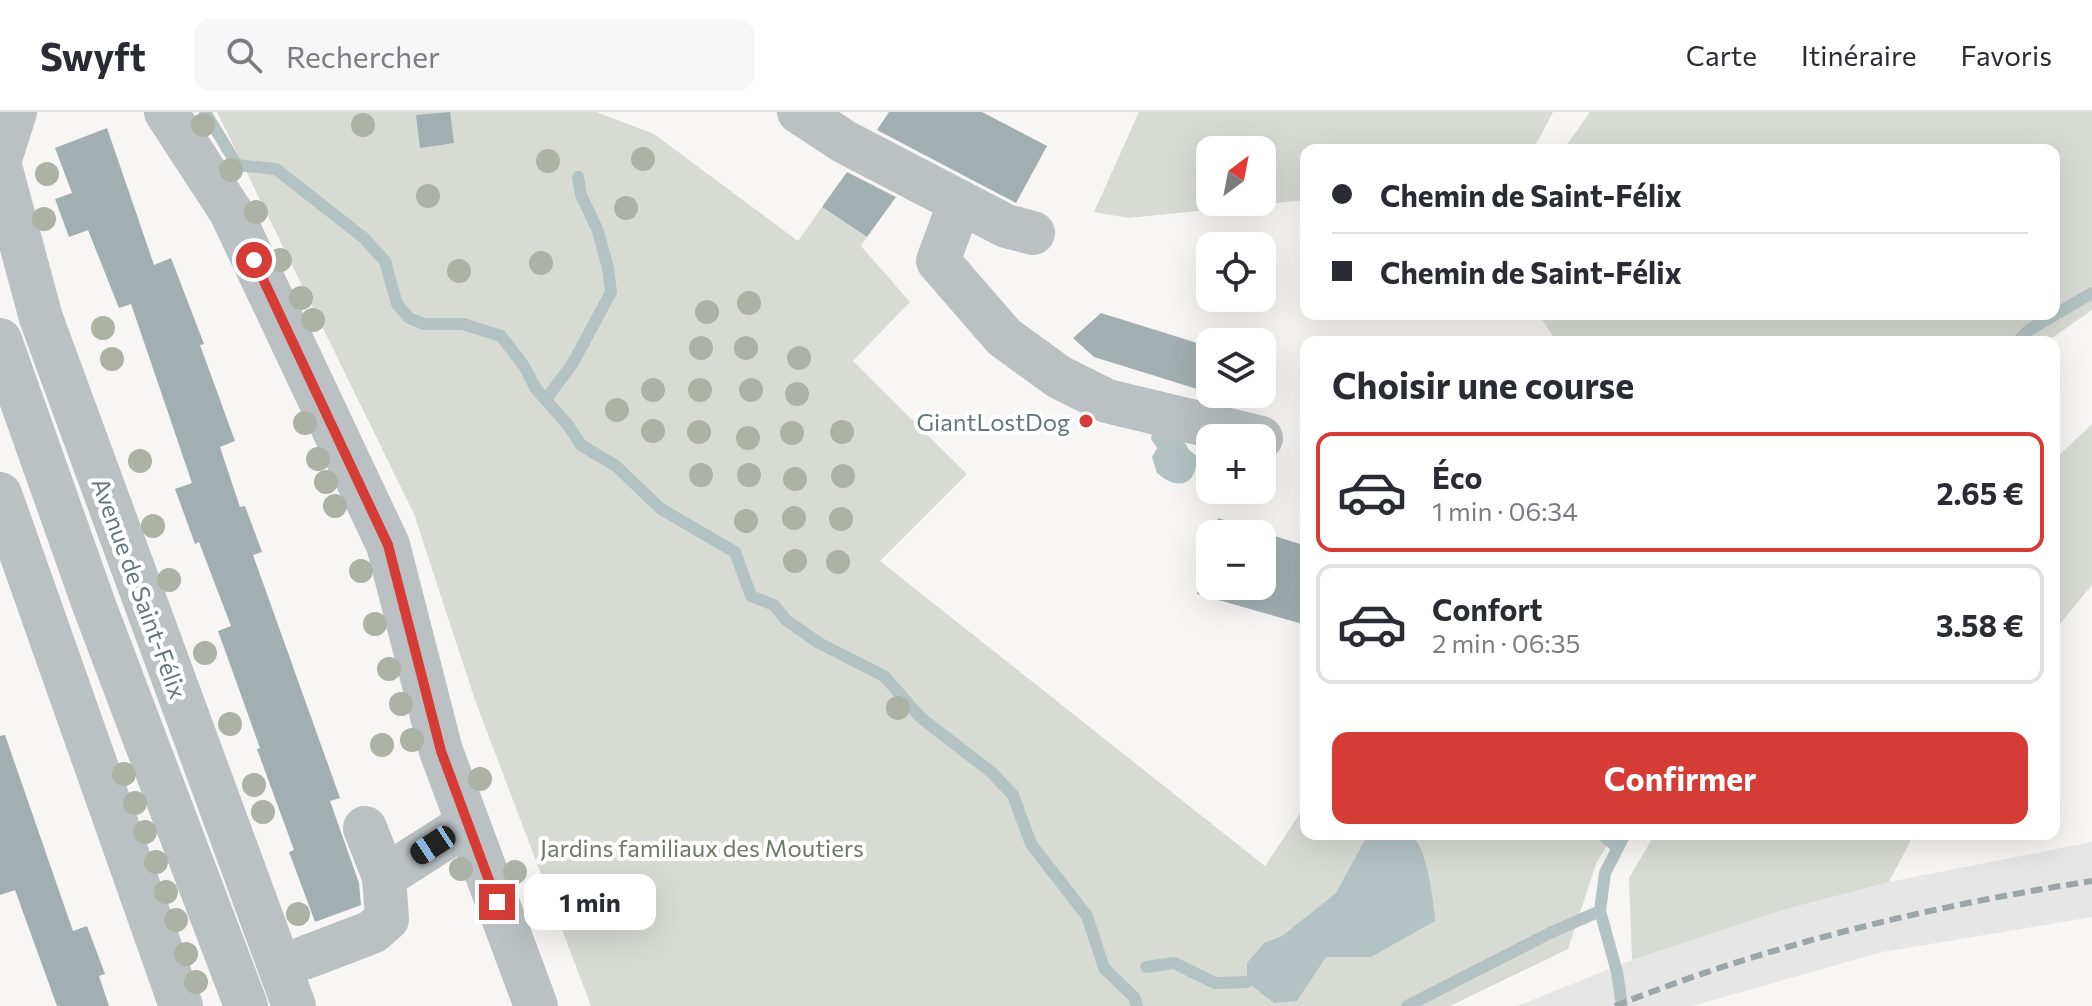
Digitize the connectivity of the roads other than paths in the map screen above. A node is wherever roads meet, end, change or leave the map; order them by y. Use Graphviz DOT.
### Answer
graph roads {
  1 [pos="15,112"];
  2 [pos="166,112"];
  3 [pos="799,112"];
  4 [pos="0,159"];
  5 [pos="0,166"];
  6 [pos="960,202"];
  7 [pos="1033,233"];
  8 [pos="0,340"];
  9 [pos="1202,424"];
  10 [pos="0,494"];
  11 [pos="467,824"];
  12 [pos="365,828"];
  13 [pos="384,877"];
  14 [pos="304,958"];
  15 [pos="181,1006"];
  16 [pos="246,1006"];
  17 [pos="294,1006"];
  18 [pos="536,1006"];
  1 -- 4 [label="street"];
  2 -- 11 [label="street"];
  3 -- 6 [label="street"];
  5 -- 17 [label="street, Avenue de Saint-Félix"];
  6 -- 7 [label="street"];
  6 -- 9 [label="street"];
  8 -- 16 [label="street, Avenue de Saint-Félix"];
  10 -- 15 [label="street"];
  11 -- 13 [label="street"];
  11 -- 18 [label="street"];
  12 -- 13 [label="street"];
  13 -- 14 [label="street"];
}
